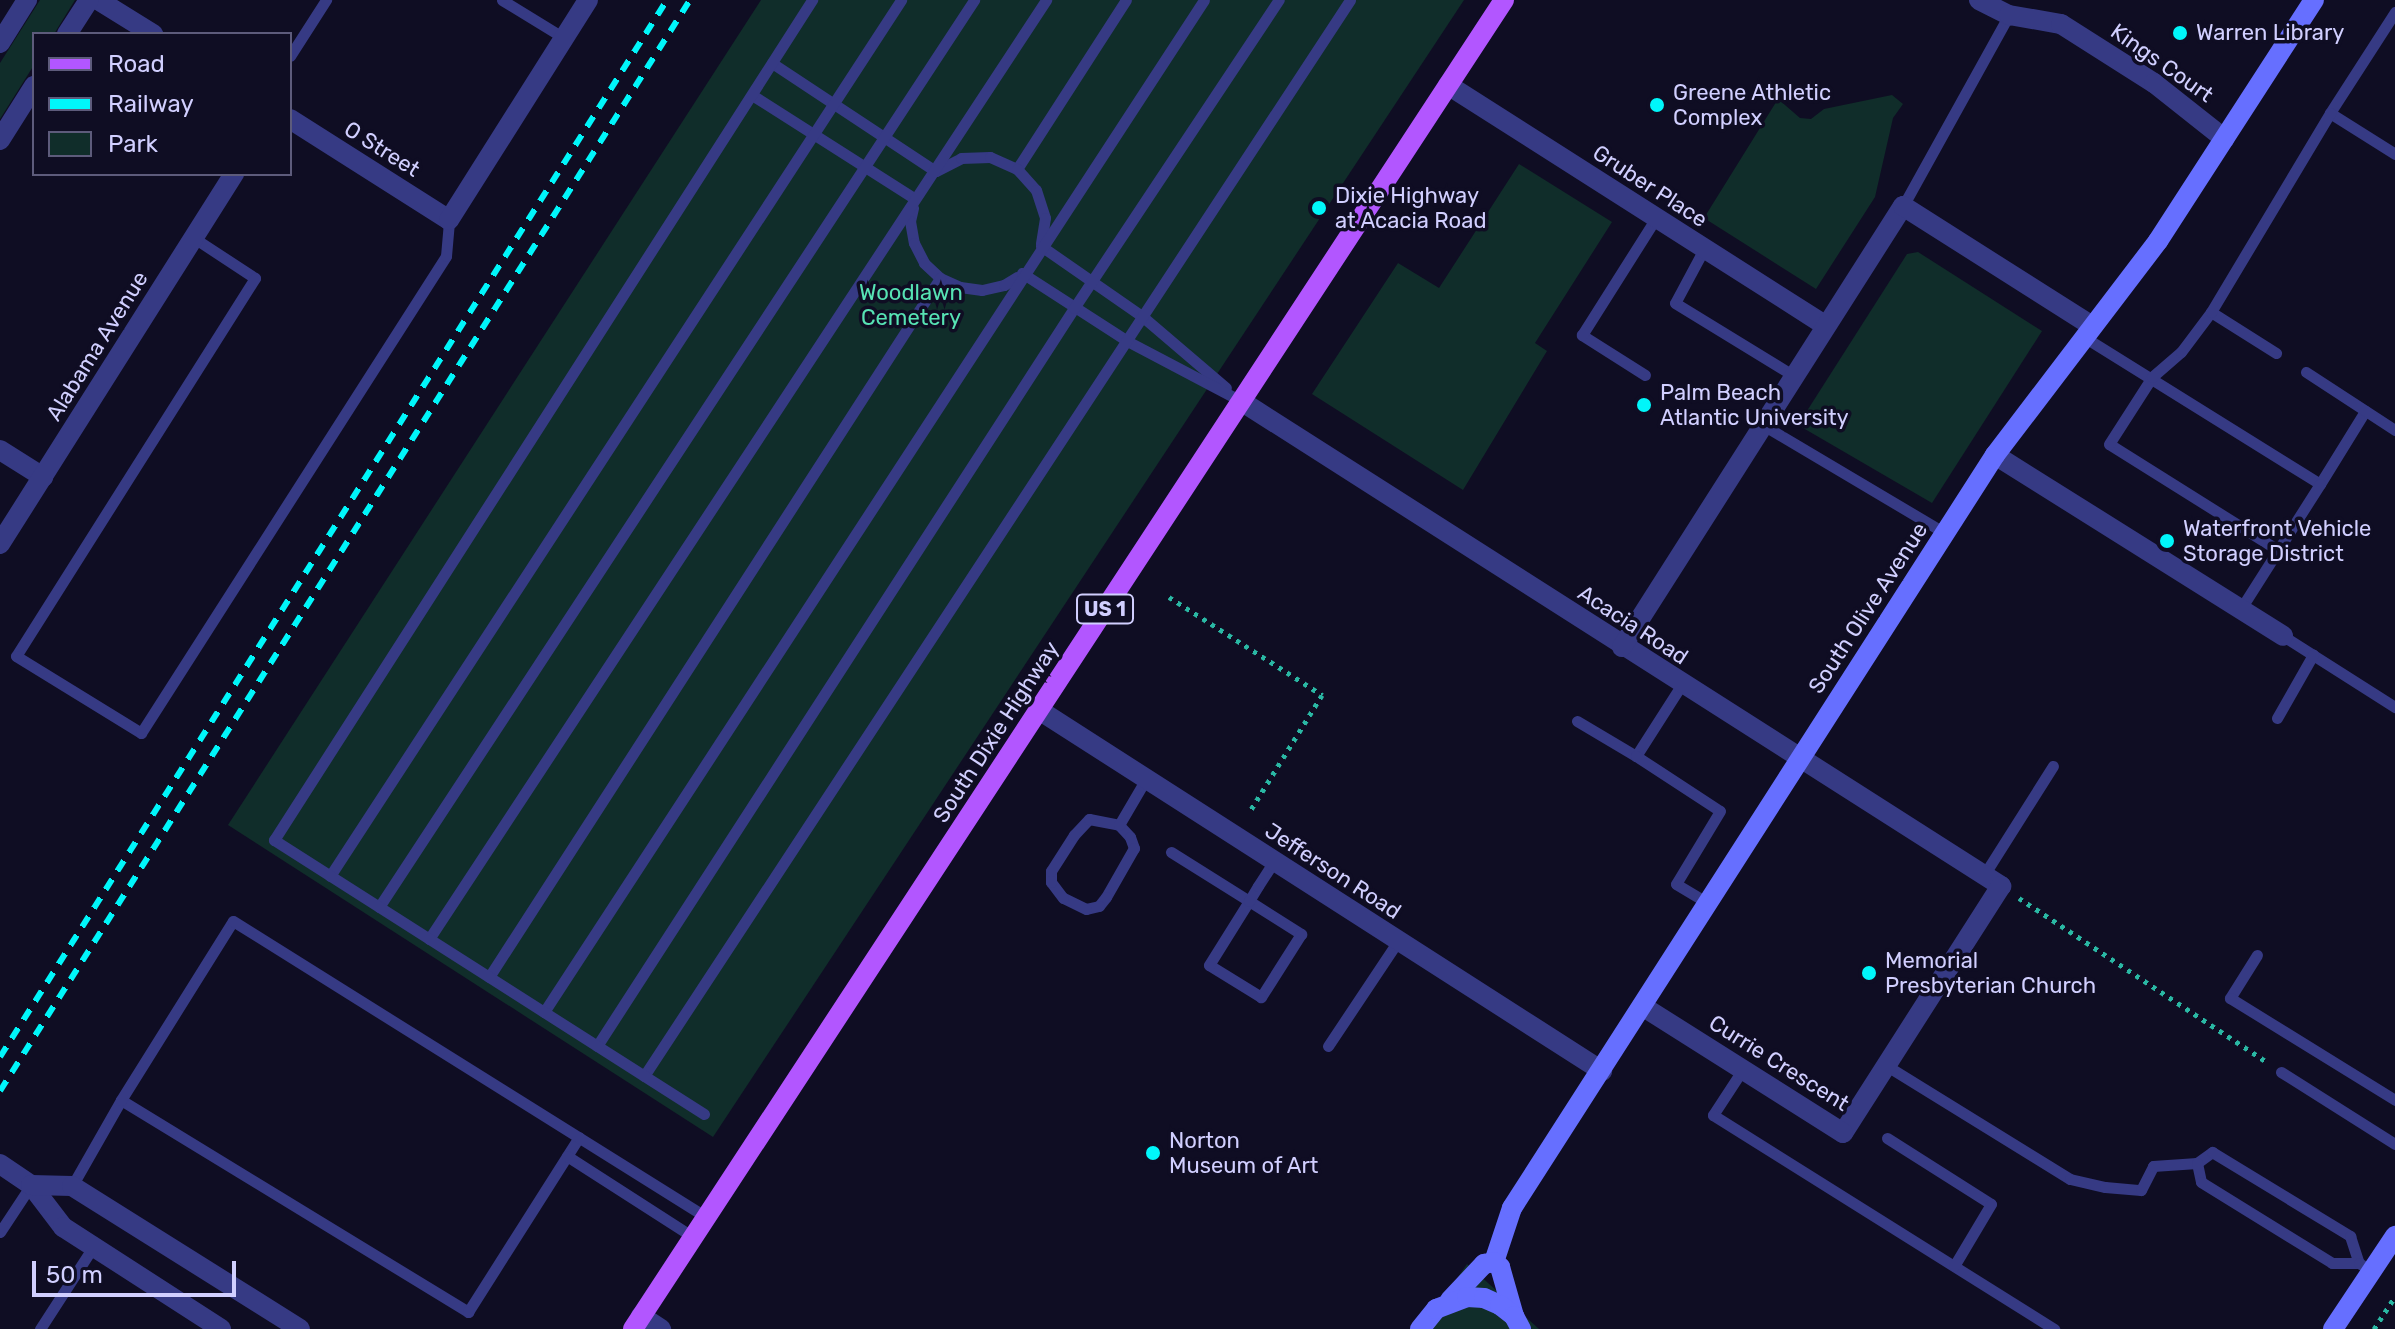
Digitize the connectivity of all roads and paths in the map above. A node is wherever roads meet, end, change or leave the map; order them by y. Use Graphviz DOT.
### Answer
graph roads {
  1 [pos="27,0"];
  2 [pos="89,0"];
  3 [pos="98,0"];
  4 [pos="326,0"];
  5 [pos="502,0"];
  6 [pos="588,0"];
  7 [pos="812,0"];
  8 [pos="901,0"];
  9 [pos="974,0"];
  10 [pos="1046,0"];
  11 [pos="1126,0"];
  12 [pos="1204,0"];
  13 [pos="1279,0"];
  14 [pos="1350,0"];
  15 [pos="1504,0"];
  16 [pos="1979,0"];
  17 [pos="2314,0"];
  18 [pos="2395,12"];
  19 [pos="2009,15"];
  20 [pos="68,32"];
  21 [pos="150,32"];
  22 [pos="564,38"];
  23 [pos="0,43"];
  24 [pos="292,53"];
  25 [pos="772,63"];
  26 [pos="1448,85"];
  27 [pos="32,89"];
  28 [pos="752,95"];
  29 [pos="833,103"];
  30 [pos="2330,113"];
  31 [pos="292,120"];
  32 [pos="813,135"];
  33 [pos="884,137"];
  34 [pos="2225,139"];
  35 [pos="0,140"];
  36 [pos="2393,148"];
  37 [pos="862,167"];
  38 [pos="1017,169"];
  39 [pos="935,171"];
  40 [pos="233,176"];
  41 [pos="915,199"];
  42 [pos="1903,206"];
  43 [pos="1656,218"];
  44 [pos="449,220"];
  45 [pos="194,238"];
  46 [pos="1041,246"];
  47 [pos="1704,249"];
  48 [pos="1022,273"];
  49 [pos="940,278"];
  50 [pos="1093,280"];
  51 [pos="1074,308"];
  52 [pos="2211,312"];
  53 [pos="1143,317"];
  54 [pos="1826,326"];
  55 [pos="2088,331"];
  56 [pos="1129,342"];
  57 [pos="2276,353"];
  58 [pos="2306,372"];
  59 [pos="1645,375"];
  60 [pos="1794,376"];
  61 [pos="2152,377"];
  62 [pos="1241,401"];
  63 [pos="2365,411"];
  64 [pos="1763,425"];
  65 [pos="2395,430"];
  66 [pos="0,450"];
  67 [pos="1995,455"];
  68 [pos="43,477"];
  69 [pos="2320,484"];
  70 [pos="1945,533"];
  71 [pos="0,544"];
  72 [pos="2278,550"];
  73 [pos="1169,597"];
  74 [pos="2240,610"];
  75 [pos="2283,636"];
  76 [pos="1622,647"];
  77 [pos="2313,655"];
  78 [pos="1682,684"];
  79 [pos="2395,707"];
  80 [pos="1039,710"];
  81 [pos="2277,718"];
  82 [pos="1577,721"];
  83 [pos="1636,756"];
  84 [pos="1800,759"];
  85 [pos="2053,766"];
  86 [pos="1146,779"];
  87 [pos="1250,811"];
  88 [pos="1119,825"];
  89 [pos="1171,852"];
  90 [pos="1274,861"];
  91 [pos="330,876"];
  92 [pos="1992,881"];
  93 [pos="1249,901"];
  94 [pos="1709,904"];
  95 [pos="379,907"];
  96 [pos="429,939"];
  97 [pos="1398,941"];
  98 [pos="2257,955"];
  99 [pos="489,977"];
  100 [pos="1644,1007"];
  101 [pos="544,1012"];
  102 [pos="597,1046"];
  103 [pos="1328,1046"];
  104 [pos="1887,1066"];
  105 [pos="1743,1069"];
  106 [pos="1602,1071"];
  107 [pos="2281,1072"];
  108 [pos="644,1076"];
  109 [pos="121,1100"];
  110 [pos="2395,1100"];
  111 [pos="704,1114"];
  112 [pos="579,1137"];
  113 [pos="1887,1138"];
  114 [pos="2395,1144"];
  115 [pos="567,1156"];
  116 [pos="2197,1163"];
  117 [pos="0,1164"];
  118 [pos="31,1185"];
  119 [pos="72,1186"];
  120 [pos="706,1217"];
  121 [pos="0,1232"];
  122 [pos="2395,1236"];
  123 [pos="693,1237"];
  124 [pos="93,1247"];
  125 [pos="1494,1262"];
  126 [pos="1954,1266"];
  127 [pos="2365,1267"];
  128 [pos="2395,1297"];
  129 [pos="1450,1301"];
  130 [pos="637,1322"];
  131 [pos="1518,1323"];
  132 [pos="40,1329"];
  133 [pos="221,1329"];
  134 [pos="300,1329"];
  135 [pos="661,1329"];
  136 [pos="1420,1329"];
  137 [pos="2054,1329"];
  138 [pos="2333,1329"];
  139 [pos="2374,1329"];
  1 -- 23 [label="street"];
  2 -- 20 [label="street"];
  3 -- 21 [label="street"];
  4 -- 24 [label="lane"];
  5 -- 22 [label="lane"];
  6 -- 22 [label="street"];
  7 -- 25 [label="lane"];
  8 -- 29 [label="lane"];
  9 -- 33 [label="lane"];
  10 -- 39 [label="lane"];
  11 -- 38 [label="lane"];
  12 -- 46 [label="lane"];
  13 -- 50 [label="lane"];
  14 -- 53 [label="lane"];
  15 -- 26 [label="main road, South Dixie Highway / US 1"];
  16 -- 19 [label="street, Kings Court"];
  17 -- 34 [label="street, South Olive Avenue"];
  18 -- 30 [label="lane"];
  19 -- 34 [label="street, Kings Court"];
  19 -- 42 [label="lane"];
  22 -- 44 [label="street"];
  25 -- 28 [label="lane"];
  25 -- 29 [label="lane"];
  26 -- 43 [label="street, Gruber Place"];
  26 -- 62 [label="main road, South Dixie Highway / US 1"];
  27 -- 35 [label="street"];
  28 -- 32 [label="lane"];
  28 -- 91 [label="lane"];
  29 -- 32 [label="lane"];
  29 -- 33 [label="lane"];
  30 -- 36 [label="lane"];
  30 -- 52 [label="lane"];
  31 -- 44 [label="street, O Street"];
  32 -- 37 [label="lane"];
  32 -- 91 [label="lane"];
  33 -- 37 [label="lane"];
  33 -- 39 [label="lane"];
  34 -- 55 [label="street, South Olive Avenue"];
  37 -- 41 [label="lane"];
  37 -- 95 [label="lane"];
  38 -- 39 [label="lane"];
  38 -- 46 [label="lane"];
  39 -- 41 [label="lane"];
  40 -- 45 [label="street, Alabama Avenue"];
  41 -- 49 [label="lane"];
  41 -- 96 [label="lane"];
  42 -- 54 [label="street"];
  42 -- 55 [label="street"];
  43 -- 47 [label="street, Gruber Place"];
  43 -- 59 [label="lane"];
  44 -- 45 [label="lane"];
  45 -- 68 [label="street, Alabama Avenue"];
  46 -- 48 [label="lane"];
  46 -- 50 [label="lane"];
  47 -- 54 [label="street, Gruber Place"];
  47 -- 60 [label="lane"];
  48 -- 49 [label="lane"];
  48 -- 51 [label="lane"];
  48 -- 101 [label="lane"];
  49 -- 99 [label="lane"];
  50 -- 51 [label="lane"];
  50 -- 53 [label="lane"];
  51 -- 56 [label="lane"];
  51 -- 102 [label="lane"];
  52 -- 57 [label="lane"];
  52 -- 61 [label="lane"];
  53 -- 56 [label="lane"];
  53 -- 62 [label="lane"];
  54 -- 60 [label="street"];
  55 -- 61 [label="lane"];
  55 -- 67 [label="street, South Olive Avenue"];
  56 -- 62 [label="lane"];
  56 -- 108 [label="lane"];
  58 -- 63 [label="lane"];
  60 -- 64 [label="street"];
  61 -- 69 [label="lane"];
  61 -- 72 [label="lane"];
  62 -- 76 [label="street, Acacia Road"];
  62 -- 80 [label="main road, South Dixie Highway / US 1"];
  63 -- 65 [label="lane"];
  63 -- 69 [label="lane"];
  64 -- 70 [label="lane"];
  64 -- 76 [label="street"];
  66 -- 68 [label="street"];
  67 -- 70 [label="street, South Olive Avenue"];
  67 -- 74 [label="street"];
  68 -- 71 [label="street, Alabama Avenue"];
  69 -- 72 [label="lane"];
  70 -- 84 [label="street, South Olive Avenue"];
  72 -- 74 [label="lane"];
  73 -- 87 [label="path"];
  74 -- 75 [label="street"];
  75 -- 77 [label="lane"];
  76 -- 78 [label="street, Acacia Road"];
  77 -- 79 [label="lane"];
  77 -- 81 [label="lane"];
  78 -- 83 [label="lane"];
  78 -- 84 [label="street, Acacia Road"];
  80 -- 86 [label="street, Jefferson Road"];
  80 -- 120 [label="main road, South Dixie Highway / US 1"];
  82 -- 83 [label="lane"];
  83 -- 94 [label="lane"];
  84 -- 92 [label="street, Acacia Road"];
  84 -- 94 [label="street, South Olive Avenue"];
  85 -- 92 [label="lane"];
  86 -- 88 [label="lane"];
  86 -- 90 [label="street, Jefferson Road"];
  88 -- 88 [label="lane"];
  89 -- 93 [label="lane"];
  90 -- 93 [label="lane"];
  90 -- 97 [label="street, Jefferson Road"];
  91 -- 95 [label="lane"];
  92 -- 104 [label="street, Currie Crescent"];
  92 -- 107 [label="path"];
  93 -- 93 [label="lane"];
  94 -- 100 [label="street, South Olive Avenue"];
  95 -- 96 [label="lane"];
  96 -- 99 [label="lane"];
  97 -- 103 [label="lane"];
  97 -- 106 [label="street, Jefferson Road"];
  98 -- 110 [label="lane"];
  99 -- 101 [label="lane"];
  100 -- 105 [label="street, Currie Crescent"];
  100 -- 106 [label="street, South Olive Avenue"];
  101 -- 102 [label="lane"];
  102 -- 108 [label="lane"];
  104 -- 105 [label="street, Currie Crescent"];
  104 -- 116 [label="lane"];
  105 -- 126 [label="lane"];
  106 -- 125 [label="street, South Olive Avenue"];
  107 -- 114 [label="lane"];
  108 -- 111 [label="lane"];
  109 -- 112 [label="lane"];
  109 -- 115 [label="lane"];
  109 -- 119 [label="lane"];
  112 -- 115 [label="lane"];
  112 -- 120 [label="lane"];
  113 -- 126 [label="lane"];
  115 -- 123 [label="lane"];
  116 -- 127 [label="lane"];
  116 -- 127 [label="lane"];
  117 -- 118 [label="street"];
  118 -- 119 [label="street"];
  118 -- 121 [label="lane"];
  118 -- 124 [label="street"];
  119 -- 134 [label="street"];
  120 -- 123 [label="main road, South Dixie Highway / US 1"];
  122 -- 127 [label="street"];
  123 -- 130 [label="main road, South Dixie Highway / US 1"];
  124 -- 132 [label="lane"];
  124 -- 133 [label="street"];
  125 -- 129 [label="street"];
  125 -- 131 [label="street"];
  126 -- 137 [label="lane"];
  127 -- 138 [label="street"];
  128 -- 139 [label="path"];
  129 -- 131 [label="street"];
  129 -- 136 [label="street"];
  130 -- 135 [label="street"];
}
